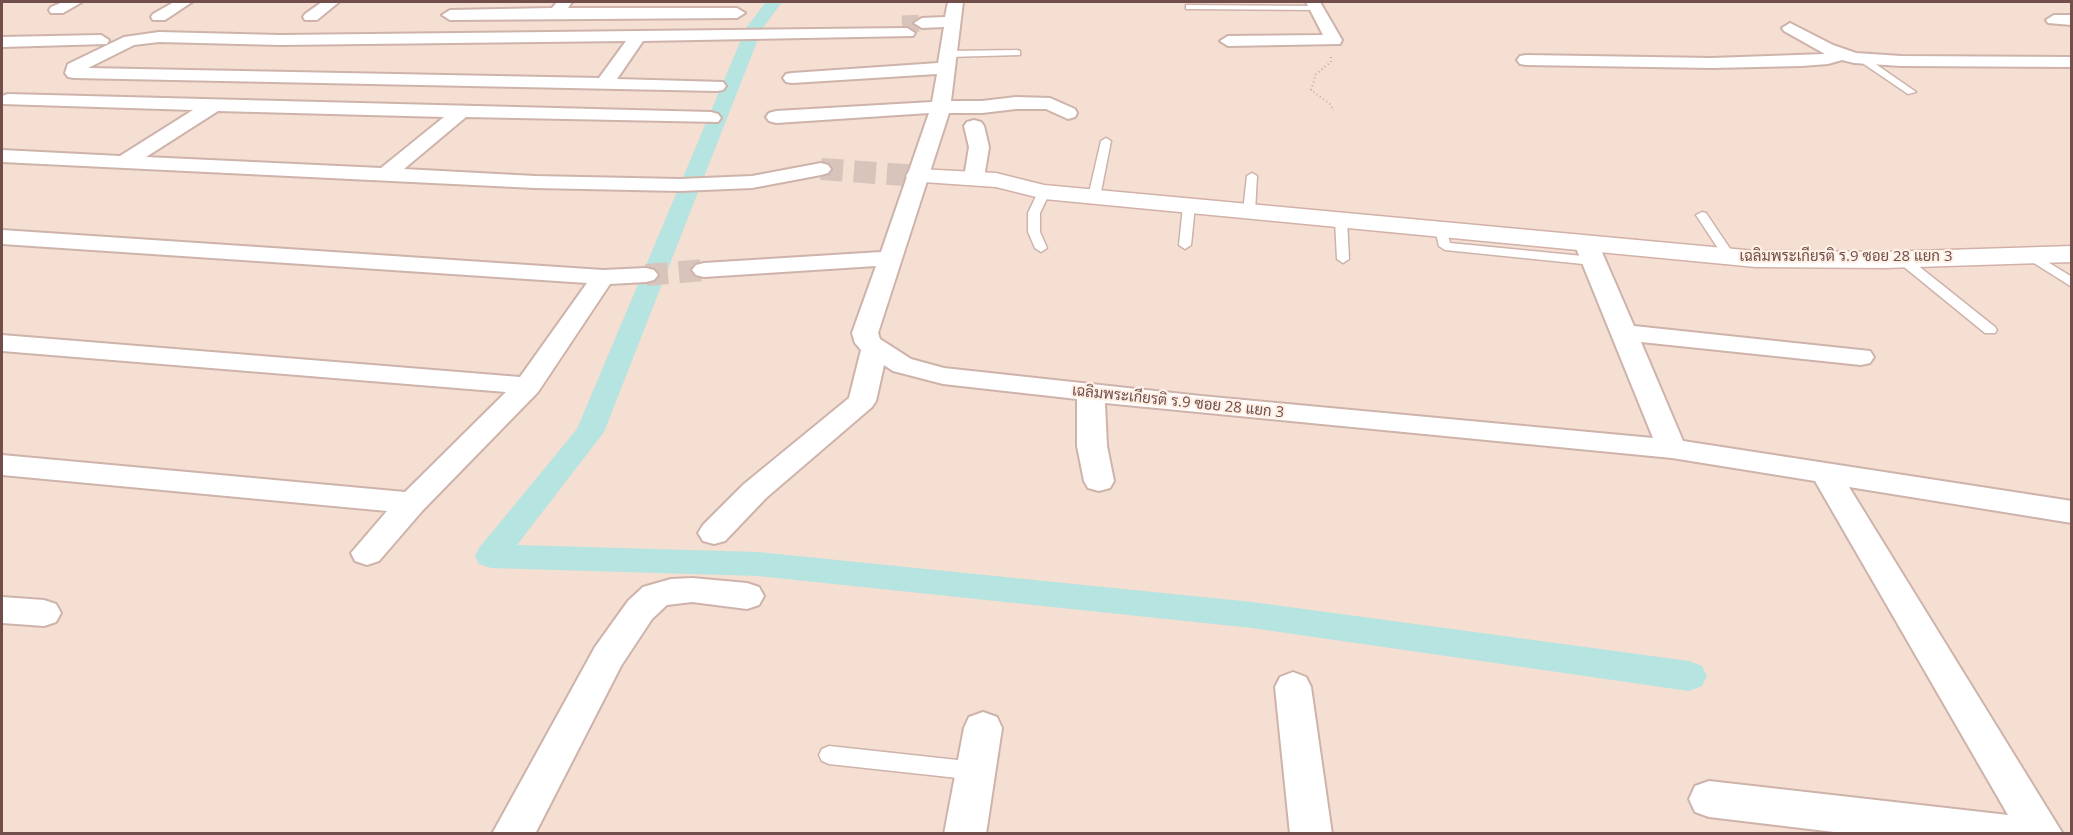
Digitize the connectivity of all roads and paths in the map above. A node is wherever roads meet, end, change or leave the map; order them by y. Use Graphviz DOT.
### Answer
graph roads {
  1 [pos="74,2"];
  2 [pos="184,2"];
  3 [pos="331,2"];
  4 [pos="1315,5"];
  5 [pos="561,7"];
  6 [pos="1189,7"];
  7 [pos="57,10"];
  8 [pos="737,13"];
  9 [pos="450,15"];
  10 [pos="159,17"];
  11 [pos="311,17"];
  12 [pos="953,18"];
  13 [pos="2054,20"];
  14 [pos="2072,20"];
  15 [pos="1790,28"];
  16 [pos="637,38"];
  17 [pos="101,40"];
  18 [pos="1228,40"];
  19 [pos="2,42"];
  20 [pos="1319,42"];
  21 [pos="1017,52"];
  22 [pos="1841,54"];
  23 [pos="1861,58"];
  24 [pos="1526,60"];
  25 [pos="947,61"];
  26 [pos="2072,62"];
  27 [pos="792,78"];
  28 [pos="603,85"];
  29 [pos="717,86"];
  30 [pos="1911,92"];
  31 [pos="4,93"];
  32 [pos="216,104"];
  33 [pos="941,106"];
  34 [pos="1333,111"];
  35 [pos="460,113"];
  36 [pos="1068,113"];
  37 [pos="776,117"];
  38 [pos="711,118"];
  39 [pos="974,126"];
  40 [pos="1106,141"];
  41 [pos="2,156"];
  42 [pos="126,161"];
  43 [pos="824,173"];
  44 [pos="385,175"];
  45 [pos="918,176"];
  46 [pos="1252,176"];
  47 [pos="974,178"];
  48 [pos="1044,192"];
  49 [pos="1094,196"];
  50 [pos="1189,206"];
  51 [pos="1249,211"];
  52 [pos="1702,214"];
  53 [pos="1341,220"];
  54 [pos="2,237"];
  55 [pos="1185,244"];
  56 [pos="1041,248"];
  57 [pos="1589,252"];
  58 [pos="2072,254"];
  59 [pos="2030,255"];
  60 [pos="1729,256"];
  61 [pos="891,258"];
  62 [pos="1343,259"];
  63 [pos="1902,259"];
  64 [pos="704,270"];
  65 [pos="646,275"];
  66 [pos="603,277"];
  67 [pos="2072,283"];
  68 [pos="1989,330"];
  69 [pos="1625,333"];
  70 [pos="2,343"];
  71 [pos="875,349"];
  72 [pos="1861,357"];
  73 [pos="528,386"];
  74 [pos="1091,393"];
  75 [pos="1672,449"];
  76 [pos="2,465"];
  77 [pos="1825,472"];
  78 [pos="1100,481"];
  79 [pos="412,503"];
  80 [pos="2072,512"];
  81 [pos="714,533"];
  82 [pos="367,553"];
  83 [pos="747,596"];
  84 [pos="2,610"];
  85 [pos="44,613"];
  86 [pos="1293,687"];
  87 [pos="983,728"];
  88 [pos="829,755"];
  89 [pos="976,771"];
  90 [pos="1709,799"];
  91 [pos="513,834"];
  92 [pos="964,834"];
  93 [pos="1311,834"];
  94 [pos="2013,834"];
  95 [pos="2042,834"];
  1 -- 7 [label="street"];
  2 -- 10 [label="street"];
  3 -- 11 [label="street"];
  4 -- 6 [label="lane"];
  4 -- 20 [label="street"];
  5 -- 8 [label="street"];
  5 -- 9 [label="street"];
  12 -- 16 [label="street"];
  12 -- 25 [label="street"];
  13 -- 14 [label="street"];
  15 -- 22 [label="street"];
  16 -- 28 [label="street"];
  16 -- 28 [label="street"];
  17 -- 19 [label="street"];
  18 -- 20 [label="street"];
  20 -- 34 [label="path"];
  21 -- 25 [label="lane"];
  22 -- 23 [label="street"];
  22 -- 24 [label="street"];
  23 -- 26 [label="street"];
  23 -- 30 [label="lane"];
  25 -- 27 [label="street"];
  25 -- 33 [label="street"];
  28 -- 29 [label="street"];
  31 -- 32 [label="street"];
  32 -- 35 [label="street"];
  32 -- 42 [label="street"];
  33 -- 36 [label="street"];
  33 -- 37 [label="street"];
  33 -- 45 [label="street"];
  35 -- 38 [label="street"];
  35 -- 44 [label="street"];
  39 -- 47 [label="street"];
  40 -- 49 [label="lane"];
  41 -- 42 [label="street"];
  42 -- 44 [label="street"];
  43 -- 44 [label="street"];
  45 -- 47 [label="street, เฉลิมพระเกียรติ ร.9 ซอย 28 แยก 3"];
  45 -- 61 [label="street"];
  46 -- 51 [label="lane"];
  47 -- 48 [label="street, เฉลิมพระเกียรติ ร.9 ซอย 28 แยก 3"];
  48 -- 49 [label="street, เฉลิมพระเกียรติ ร.9 ซอย 28 แยก 3"];
  48 -- 56 [label="lane"];
  49 -- 50 [label="street, เฉลิมพระเกียรติ ร.9 ซอย 28 แยก 3"];
  50 -- 51 [label="street, เฉลิมพระเกียรติ ร.9 ซอย 28 แยก 3"];
  50 -- 55 [label="lane"];
  51 -- 53 [label="street, เฉลิมพระเกียรติ ร.9 ซอย 28 แยก 3"];
  52 -- 60 [label="lane"];
  53 -- 57 [label="street, เฉลิมพระเกียรติ ร.9 ซอย 28 แยก 3"];
  53 -- 62 [label="lane"];
  54 -- 66 [label="street"];
  57 -- 60 [label="street, เฉลิมพระเกียรติ ร.9 ซอย 28 แยก 3"];
  57 -- 69 [label="street"];
  58 -- 59 [label="street, เฉลิมพระเกียรติ ร.9 ซอย 28 แยก 3"];
  59 -- 63 [label="street, เฉลิมพระเกียรติ ร.9 ซอย 28 แยก 3"];
  59 -- 67 [label="lane"];
  60 -- 63 [label="street, เฉลิมพระเกียรติ ร.9 ซอย 28 แยก 3"];
  61 -- 64 [label="street"];
  61 -- 71 [label="street"];
  63 -- 68 [label="lane"];
  65 -- 66 [label="street"];
  66 -- 73 [label="street"];
  69 -- 72 [label="street"];
  69 -- 75 [label="street"];
  70 -- 73 [label="street"];
  71 -- 74 [label="street, เฉลิมพระเกียรติ ร.9 ซอย 28 แยก 3"];
  71 -- 81 [label="street"];
  73 -- 79 [label="street"];
  74 -- 75 [label="street, เฉลิมพระเกียรติ ร.9 ซอย 28 แยก 3"];
  74 -- 78 [label="street"];
  75 -- 77 [label="street, เฉลิมพระเกียรติ ร.9 ซอย 28 แยก 3"];
  76 -- 79 [label="street"];
  77 -- 80 [label="street, เฉลิมพระเกียรติ ร.9 ซอย 28 แยก 3"];
  77 -- 95 [label="street"];
  79 -- 82 [label="street"];
  83 -- 91 [label="street"];
  84 -- 85 [label="street"];
  86 -- 93 [label="street"];
  87 -- 89 [label="street"];
  88 -- 89 [label="lane"];
  89 -- 92 [label="street"];
  90 -- 94 [label="street"];
}
